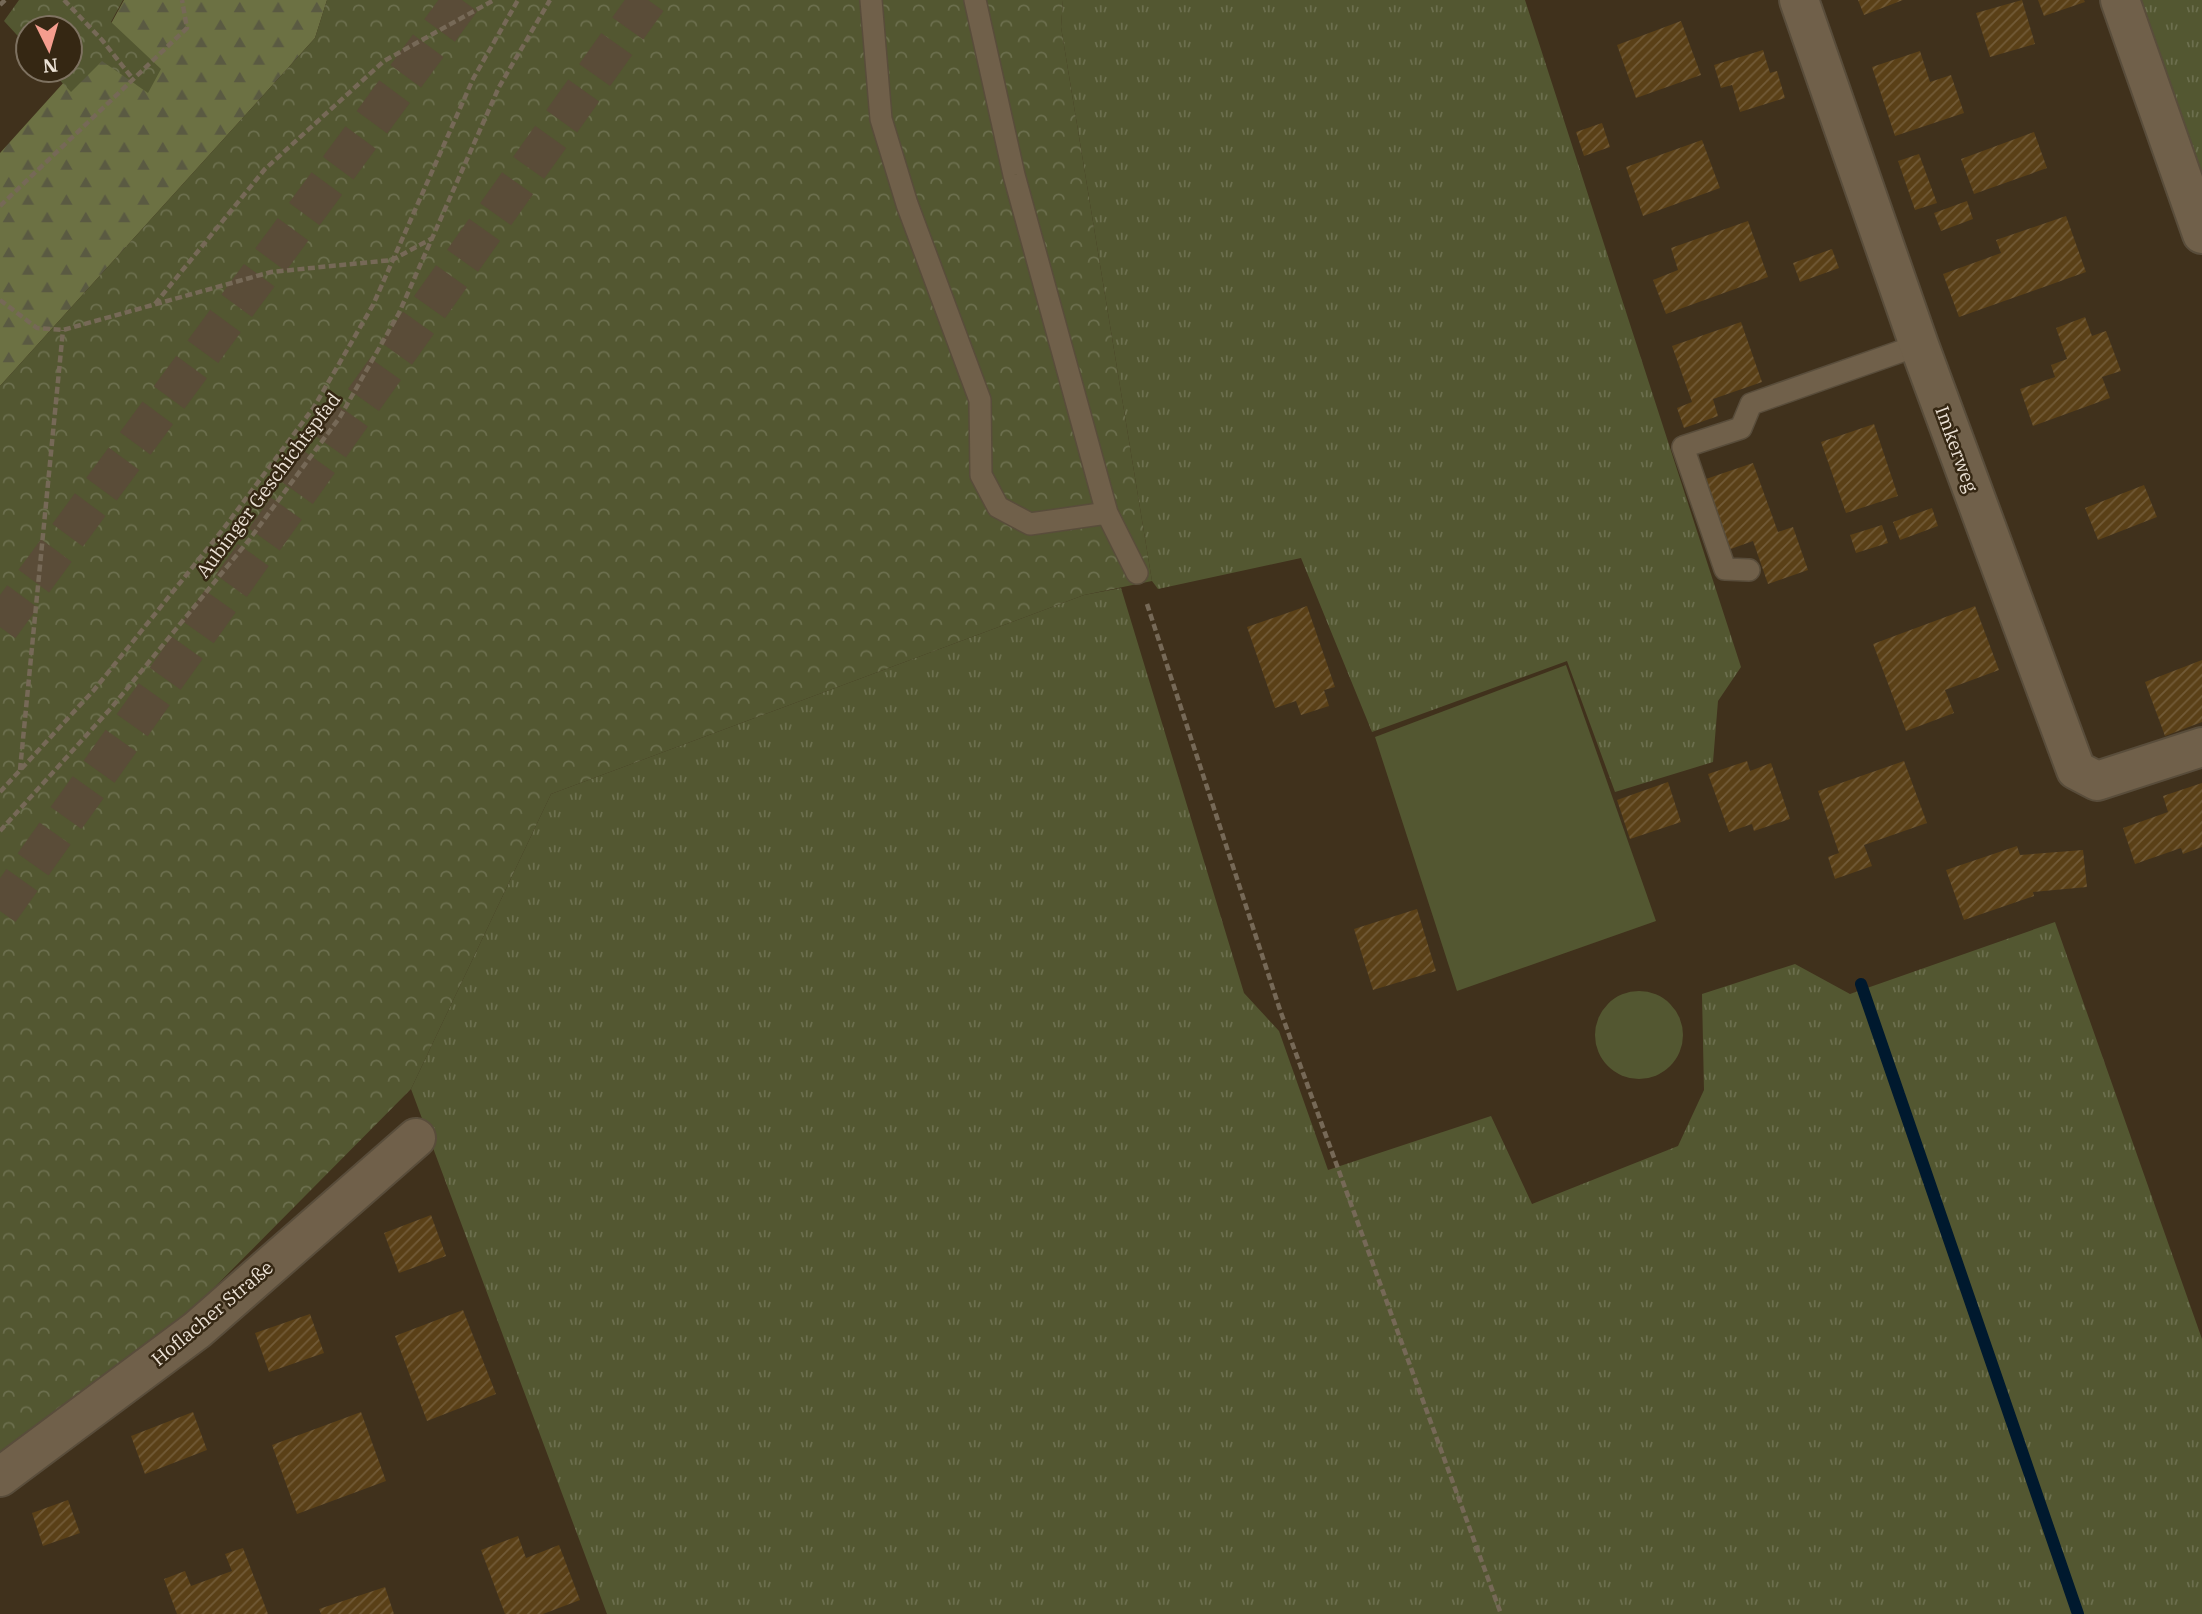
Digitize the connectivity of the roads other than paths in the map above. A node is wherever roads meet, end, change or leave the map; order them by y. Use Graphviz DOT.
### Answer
graph roads {
  1 [pos="871,0"];
  2 [pos="975,0"];
  3 [pos="1799,0"];
  4 [pos="2120,0"];
  5 [pos="2202,234"];
  6 [pos="1919,345"];
  7 [pos="1107,513"];
  8 [pos="1749,570"];
  9 [pos="1137,573"];
  10 [pos="2202,747"];
  11 [pos="416,1138"];
  12 [pos="0,1477"];
  1 -- 7 [label="lane"];
  2 -- 7 [label="lane"];
  3 -- 6 [label="street, Imkerweg"];
  4 -- 5 [label="street"];
  6 -- 8 [label="lane"];
  6 -- 10 [label="street, Imkerweg"];
  7 -- 9 [label="lane"];
  11 -- 12 [label="street, Hoflacher Straße"];
}
